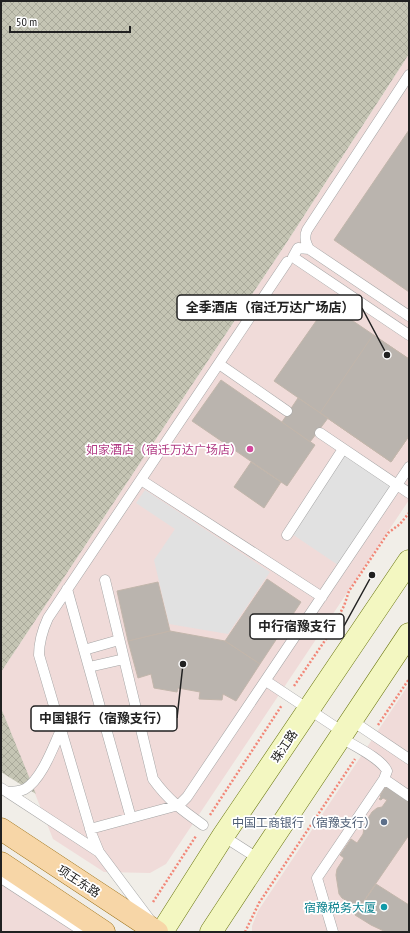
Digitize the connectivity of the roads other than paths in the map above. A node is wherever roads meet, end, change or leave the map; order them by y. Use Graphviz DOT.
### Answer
graph roads {
  1 [pos="409,75"];
  2 [pos="309,249"];
  3 [pos="287,262"];
  4 [pos="409,316"];
  5 [pos="409,335"];
  6 [pos="219,364"];
  7 [pos="287,411"];
  8 [pos="320,433"];
  9 [pos="343,449"];
  10 [pos="409,467"];
  11 [pos="141,480"];
  12 [pos="397,485"];
  13 [pos="409,493"];
  14 [pos="287,535"];
  15 [pos="409,561"];
  16 [pos="105,580"];
  17 [pos="67,589"];
  18 [pos="322,597"];
  19 [pos="119,640"];
  20 [pos="403,647"];
  21 [pos="84,650"];
  22 [pos="124,659"];
  23 [pos="89,667"];
  24 [pos="266,681"];
  25 [pos="309,709"];
  26 [pos="345,729"];
  27 [pos="61,730"];
  28 [pos="409,759"];
  29 [pos="384,779"];
  30 [pos="4,790"];
  31 [pos="409,796"];
  32 [pos="175,806"];
  33 [pos="131,818"];
  34 [pos="203,825"];
  35 [pos="1,829"];
  36 [pos="90,829"];
  37 [pos="223,836"];
  38 [pos="99,852"];
  39 [pos="259,859"];
  40 [pos="1,863"];
  41 [pos="1,878"];
  42 [pos="84,932"];
  43 [pos="104,932"];
  44 [pos="158,932"];
  45 [pos="162,932"];
  46 [pos="211,932"];
  47 [pos="333,932"];
  1 -- 2 [label="lane"];
  2 -- 4 [label="lane"];
  2 -- 5 [label="lane"];
  3 -- 6 [label="lane"];
  6 -- 7 [label="lane"];
  6 -- 11 [label="lane"];
  8 -- 9 [label="lane"];
  9 -- 12 [label="lane"];
  9 -- 14 [label="lane"];
  10 -- 12 [label="lane"];
  11 -- 17 [label="lane"];
  11 -- 18 [label="lane"];
  12 -- 13 [label="lane"];
  12 -- 18 [label="lane"];
  15 -- 25 [label="street, 珠江路"];
  16 -- 19 [label="lane"];
  17 -- 21 [label="lane"];
  17 -- 27 [label="lane"];
  18 -- 24 [label="lane"];
  19 -- 21 [label="lane"];
  19 -- 22 [label="lane"];
  20 -- 26 [label="street"];
  21 -- 23 [label="lane"];
  22 -- 23 [label="lane"];
  22 -- 32 [label="lane"];
  23 -- 33 [label="lane"];
  24 -- 25 [label="lane"];
  24 -- 32 [label="lane"];
  25 -- 26 [label="lane"];
  25 -- 37 [label="street, 珠江路"];
  26 -- 28 [label="lane"];
  26 -- 29 [label="lane"];
  26 -- 39 [label="street"];
  27 -- 30 [label="lane"];
  27 -- 36 [label="lane"];
  29 -- 31 [label="lane"];
  29 -- 47 [label="lane"];
  30 -- 38 [label="lane"];
  32 -- 33 [label="lane"];
  32 -- 34 [label="lane"];
  33 -- 36 [label="lane"];
  35 -- 44 [label="main road, 项王东路"];
  36 -- 38 [label="lane"];
  37 -- 39 [label="lane"];
  37 -- 45 [label="street, 珠江路"];
  38 -- 44 [label="lane"];
  39 -- 46 [label="street"];
  40 -- 43 [label="main road"];
  41 -- 42 [label="lane"];
}
